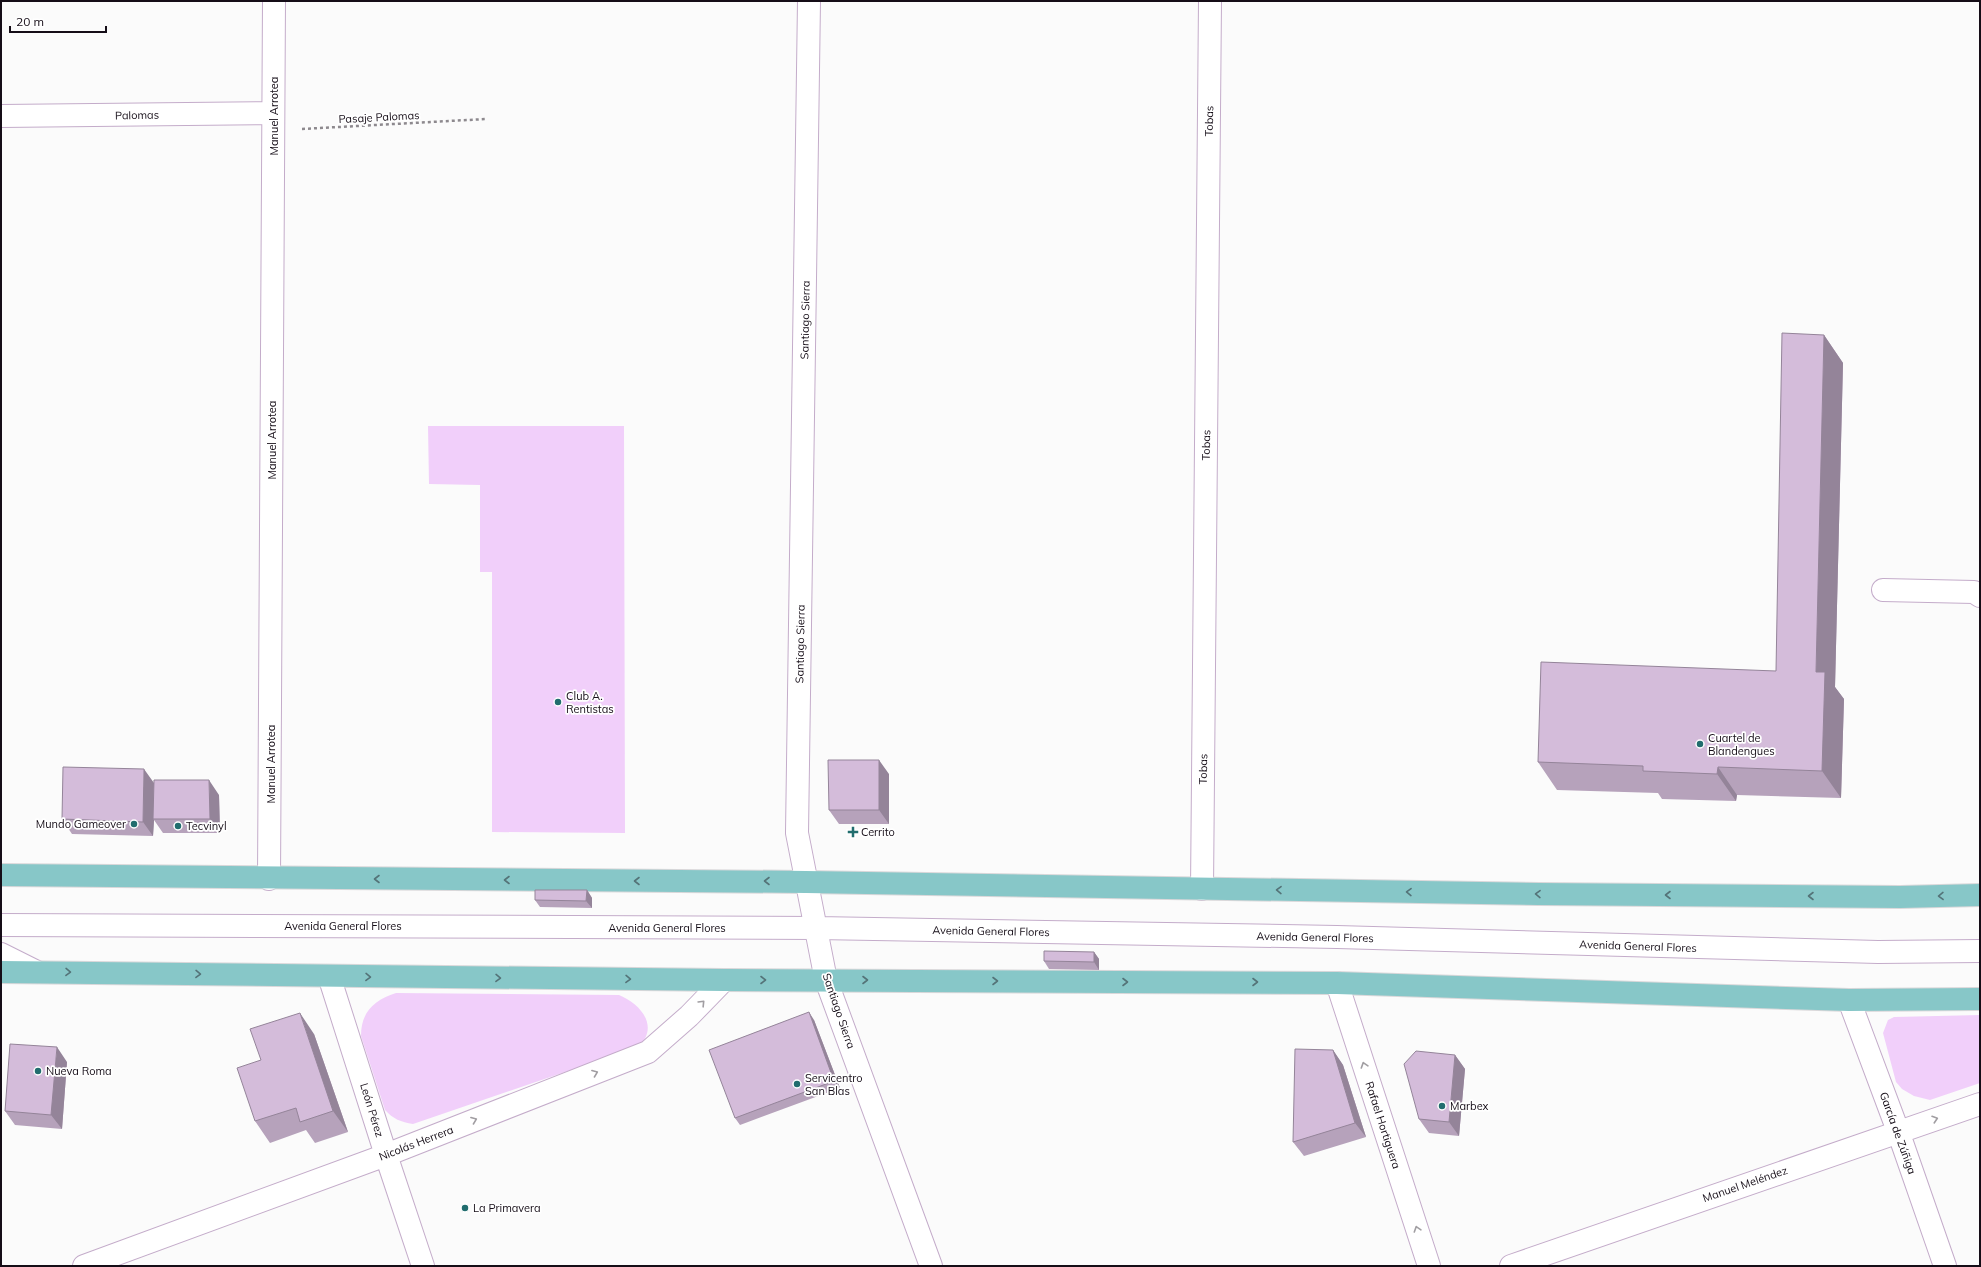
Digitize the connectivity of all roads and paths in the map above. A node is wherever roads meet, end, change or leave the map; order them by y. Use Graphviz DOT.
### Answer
graph roads {
  1 [pos="274,1"];
  2 [pos="810,1"];
  3 [pos="1210,1"];
  4 [pos="1,116"];
  5 [pos="486,119"];
  6 [pos="273,122"];
  7 [pos="1883,590"];
  8 [pos="1980,596"];
  9 [pos="1,875"];
  10 [pos="269,878"];
  11 [pos="806,882"];
  12 [pos="1202,889"];
  13 [pos="1980,895"];
  14 [pos="1,925"];
  15 [pos="816,928"];
  16 [pos="1980,951"];
  17 [pos="1,954"];
  18 [pos="1,972"];
  19 [pos="37,972"];
  20 [pos="329,976"];
  21 [pos="724,980"];
  22 [pos="826,980"];
  23 [pos="1337,983"];
  24 [pos="1980,999"];
  25 [pos="1850,1000"];
  26 [pos="1980,1104"];
  27 [pos="1898,1131"];
  28 [pos="386,1155"];
  29 [pos="84,1266"];
  30 [pos="423,1266"];
  31 [pos="931,1266"];
  32 [pos="1429,1266"];
  33 [pos="1511,1266"];
  34 [pos="1945,1266"];
  1 -- 6 [label="street, Manuel Arrotea"];
  2 -- 11 [label="street, Santiago Sierra"];
  3 -- 12 [label="street, Tobas"];
  4 -- 6 [label="street, Palomas"];
  5 -- 6 [label="path, Pasaje Palomas"];
  6 -- 10 [label="street, Manuel Arrotea"];
  7 -- 8 [label="street"];
  9 -- 10 [label="main road"];
  11 -- 10 [label="main road, one-way"];
  11 -- 12 [label="main road"];
  11 -- 15 [label="street, Santiago Sierra"];
  13 -- 12 [label="main road, one-way"];
  14 -- 15 [label="street, Avenida General Flores"];
  15 -- 16 [label="street, Avenida General Flores"];
  15 -- 22 [label="street, Santiago Sierra"];
  17 -- 19 [label="street"];
  18 -- 19 [label="main road"];
  19 -- 20 [label="main road, one-way"];
  20 -- 21 [label="main road, one-way"];
  20 -- 28 [label="street, León Pérez"];
  21 -- 22 [label="main road, one-way"];
  28 -- 21 [label="street, Nicolás Herrera, one-way"];
  22 -- 23 [label="main road, one-way"];
  22 -- 31 [label="street, Santiago Sierra"];
  23 -- 25 [label="main road"];
  32 -- 23 [label="street, Rafael Hortiguera, one-way"];
  24 -- 25 [label="main road"];
  25 -- 27 [label="street, García de Zúñiga"];
  27 -- 26 [label="street, Manuel Meléndez, one-way"];
  27 -- 33 [label="street, Manuel Meléndez"];
  27 -- 34 [label="street, García de Zúñiga"];
  28 -- 29 [label="street, Nicolás Herrera"];
  28 -- 30 [label="street, León Pérez"];
}
